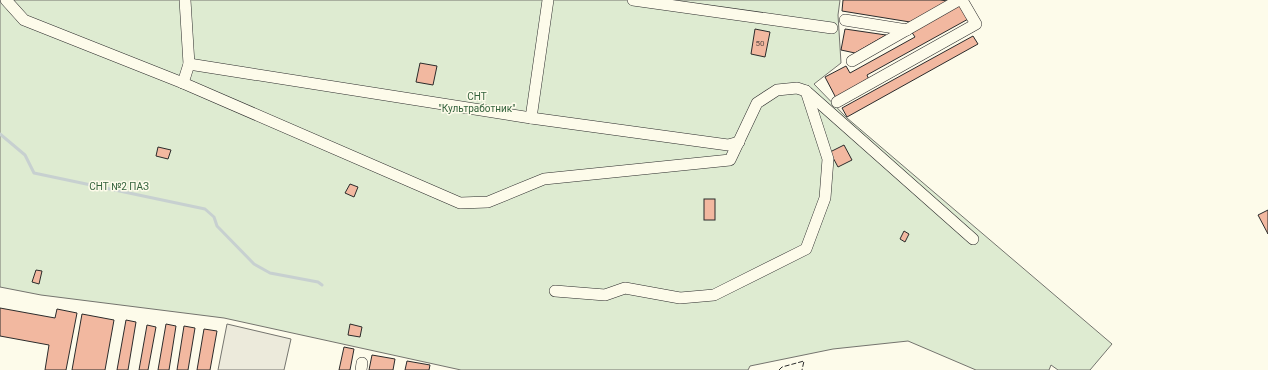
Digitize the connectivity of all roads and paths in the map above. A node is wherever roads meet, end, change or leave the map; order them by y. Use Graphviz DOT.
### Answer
graph roads {
  1 [pos="6,0"];
  2 [pos="185,0"];
  3 [pos="548,0"];
  4 [pos="633,0"];
  5 [pos="959,0"];
  6 [pos="962,0"];
  7 [pos="845,20"];
  8 [pos="832,28"];
  9 [pos="907,30"];
  10 [pos="852,61"];
  11 [pos="189,64"];
  12 [pos="183,83"];
  13 [pos="806,91"];
  14 [pos="838,102"];
  15 [pos="531,118"];
  16 [pos="739,142"];
  17 [pos="974,239"];
  18 [pos="555,291"];
  1 -- 12 [label="lane"];
  2 -- 11 [label="lane"];
  3 -- 15 [label="lane"];
  4 -- 8 [label="lane"];
  5 -- 9 [label="lane"];
  6 -- 14 [label="lane"];
  7 -- 9 [label="lane"];
  9 -- 10 [label="lane"];
  11 -- 12 [label="lane"];
  11 -- 15 [label="lane"];
  12 -- 16 [label="lane"];
  13 -- 16 [label="lane"];
  13 -- 17 [label="lane"];
  13 -- 18 [label="lane"];
  15 -- 16 [label="lane"];
}
